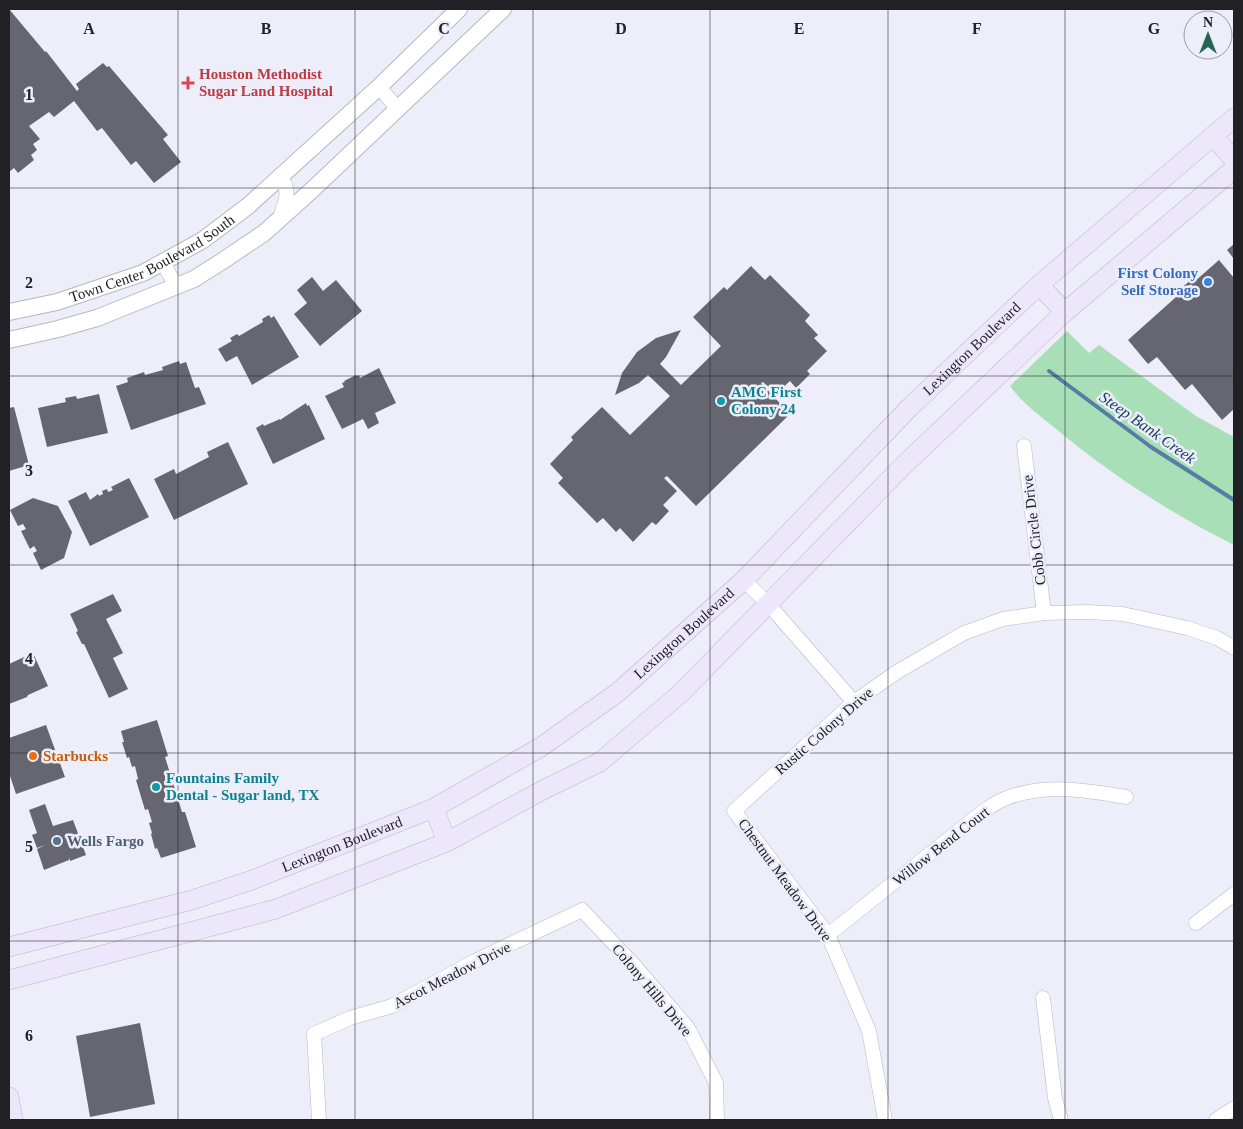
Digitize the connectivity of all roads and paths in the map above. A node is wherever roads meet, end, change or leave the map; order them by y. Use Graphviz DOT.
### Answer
graph roads {
  1 [pos="459,9"];
  2 [pos="496,12"];
  3 [pos="379,87"];
  4 [pos="398,109"];
  5 [pos="1234,118"];
  6 [pos="1213,136"];
  7 [pos="1234,160"];
  8 [pos="1234,169"];
  9 [pos="280,176"];
  10 [pos="279,220"];
  11 [pos="163,263"];
  12 [pos="1039,285"];
  13 [pos="176,286"];
  14 [pos="9,312"];
  15 [pos="1065,312"];
  16 [pos="9,340"];
  17 [pos="1024,446"];
  18 [pos="744,580"];
  19 [pos="769,604"];
  20 [pos="1044,613"];
  21 [pos="1234,648"];
  22 [pos="854,702"];
  23 [pos="1126,797"];
  24 [pos="434,808"];
  25 [pos="734,811"];
  26 [pos="447,842"];
  27 [pos="1234,894"];
  28 [pos="142,912"];
  29 [pos="569,917"];
  30 [pos="1196,923"];
  31 [pos="9,932"];
  32 [pos="828,935"];
  33 [pos="31,941"];
  34 [pos="153,943"];
  35 [pos="9,946"];
  36 [pos="9,980"];
  37 [pos="1043,998"];
  38 [pos="9,1097"];
  39 [pos="1234,1108"];
  40 [pos="13,1120"];
  41 [pos="320,1120"];
  42 [pos="717,1120"];
  43 [pos="885,1120"];
  44 [pos="1061,1120"];
  45 [pos="1216,1120"];
  1 -- 3 [label="street, Town Center Boulevard South"];
  2 -- 4 [label="street, Town Center Boulevard South"];
  3 -- 4 [label="street"];
  3 -- 9 [label="street, Town Center Boulevard South"];
  4 -- 10 [label="street, Town Center Boulevard South"];
  5 -- 6 [label="main road, Lexington Boulevard"];
  6 -- 7 [label="main road"];
  6 -- 12 [label="main road, Lexington Boulevard"];
  8 -- 15 [label="main road"];
  9 -- 10 [label="street"];
  9 -- 11 [label="street, Town Center Boulevard South"];
  10 -- 13 [label="street, Town Center Boulevard South"];
  11 -- 13 [label="street"];
  11 -- 14 [label="street, Town Center Boulevard South"];
  12 -- 15 [label="main road"];
  12 -- 18 [label="main road, Lexington Boulevard"];
  13 -- 16 [label="street, Town Center Boulevard South"];
  15 -- 19 [label="main road"];
  17 -- 20 [label="street, Cobb Circle Drive"];
  18 -- 19 [label="street"];
  18 -- 24 [label="main road, Lexington Boulevard"];
  19 -- 22 [label="street"];
  19 -- 26 [label="main road"];
  20 -- 21 [label="street, Rustic Colony Drive"];
  20 -- 22 [label="street, Rustic Colony Drive"];
  22 -- 25 [label="street, Rustic Colony Drive"];
  23 -- 32 [label="street, Willow Bend Court"];
  24 -- 26 [label="main road"];
  24 -- 28 [label="main road, Lexington Boulevard"];
  25 -- 32 [label="street, Chestnut Meadow Drive"];
  26 -- 34 [label="main road"];
  27 -- 30 [label="street"];
  28 -- 33 [label="main road, Lexington Boulevard"];
  28 -- 34 [label="main road"];
  29 -- 41 [label="street, Ascot Meadow Drive"];
  29 -- 42 [label="street, Colony Hills Drive"];
  31 -- 33 [label="main road"];
  32 -- 43 [label="street, Chestnut Meadow Drive"];
  33 -- 35 [label="main road, Lexington Boulevard"];
  34 -- 36 [label="main road"];
  37 -- 44 [label="street"];
  38 -- 40 [label="main road"];
  39 -- 45 [label="street"];
}
